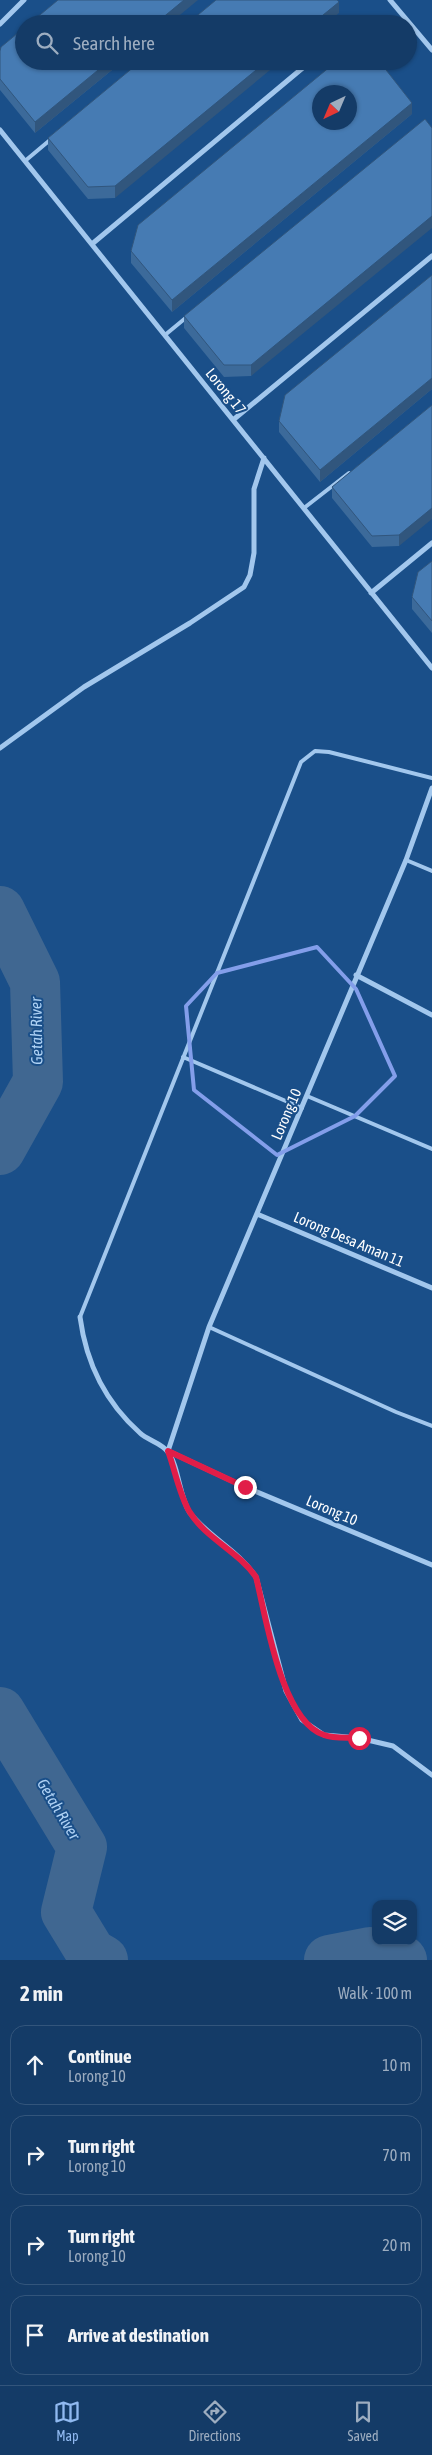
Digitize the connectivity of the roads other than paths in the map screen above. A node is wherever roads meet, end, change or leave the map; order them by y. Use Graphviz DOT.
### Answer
graph roads {
  1 [pos="390,0"];
  2 [pos="21,1"];
  3 [pos="403,15"];
  4 [pos="0,24"];
  5 [pos="417,32"];
  6 [pos="432,50"];
  7 [pos="300,70"];
  8 [pos="0,130"];
  9 [pos="55,136"];
  10 [pos="25,161"];
  11 [pos="92,244"];
  12 [pos="432,256"];
  13 [pos="195,311"];
  14 [pos="165,335"];
  15 [pos="233,420"];
  16 [pos="264,458"];
  17 [pos="356,467"];
  18 [pos="304,508"];
  19 [pos="432,543"];
  20 [pos="371,593"];
  21 [pos="432,668"];
  22 [pos="0,748"];
  23 [pos="432,778"];
  24 [pos="432,788"];
  25 [pos="406,860"];
  26 [pos="432,871"];
  27 [pos="356,975"];
  28 [pos="432,1015"];
  29 [pos="184,1057"];
  30 [pos="307,1096"];
  31 [pos="302,1108"];
  32 [pos="432,1149"];
  33 [pos="257,1214"];
  34 [pos="432,1288"];
  35 [pos="80,1317"];
  36 [pos="209,1327"];
  37 [pos="432,1426"];
  38 [pos="168,1451"];
  39 [pos="432,1565"];
  40 [pos="432,1776"];
  1 -- 3 [label="street"];
  2 -- 4 [label="street"];
  5 -- 6 [label="street"];
  7 -- 11 [label="street"];
  8 -- 10 [label="street, Lorong 17"];
  9 -- 10 [label="lane"];
  10 -- 11 [label="street, Lorong 17"];
  11 -- 14 [label="street, Lorong 17"];
  12 -- 15 [label="street"];
  13 -- 14 [label="lane"];
  14 -- 15 [label="street, Lorong 17"];
  15 -- 16 [label="street, Lorong 17"];
  16 -- 18 [label="street, Lorong 17"];
  16 -- 22 [label="street"];
  17 -- 18 [label="lane"];
  18 -- 20 [label="street, Lorong 17"];
  19 -- 20 [label="street"];
  20 -- 21 [label="street, Lorong 17"];
  23 -- 29 [label="lane"];
  24 -- 25 [label="street, Lorong 10"];
  25 -- 26 [label="lane"];
  25 -- 27 [label="street, Lorong 10"];
  27 -- 28 [label="street"];
  27 -- 30 [label="street, Lorong 10"];
  29 -- 31 [label="lane"];
  29 -- 35 [label="lane"];
  30 -- 31 [label="street, Lorong 10"];
  30 -- 32 [label="lane"];
  31 -- 33 [label="street, Lorong 10"];
  33 -- 34 [label="street, Lorong Desa Aman 11"];
  33 -- 36 [label="street, Lorong 10"];
  35 -- 38 [label="street"];
  36 -- 37 [label="lane"];
  36 -- 38 [label="street, Lorong 10"];
  38 -- 39 [label="street, Lorong 10"];
  38 -- 40 [label="street"];
}
